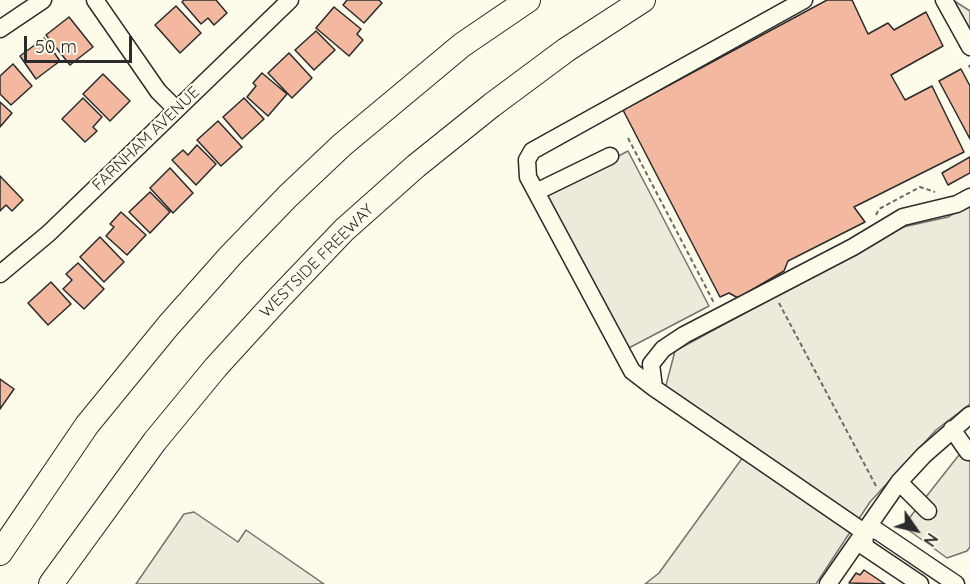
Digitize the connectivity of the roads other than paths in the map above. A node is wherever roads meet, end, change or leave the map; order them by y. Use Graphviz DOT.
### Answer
graph roads {
  1 [pos="43,0"];
  2 [pos="95,0"];
  3 [pos="290,0"];
  4 [pos="521,0"];
  5 [pos="528,0"];
  6 [pos="643,0"];
  7 [pos="804,0"];
  8 [pos="944,0"];
  9 [pos="0,29"];
  10 [pos="462,45"];
  11 [pos="970,47"];
  12 [pos="176,110"];
  13 [pos="610,156"];
  14 [pos="536,192"];
  15 [pos="970,197"];
  16 [pos="0,274"];
  17 [pos="654,388"];
  18 [pos="970,415"];
  19 [pos="952,429"];
  20 [pos="968,452"];
  21 [pos="899,482"];
  22 [pos="927,511"];
  23 [pos="864,532"];
  24 [pos="0,553"];
  25 [pos="51,584"];
  26 [pos="828,584"];
  27 [pos="920,584"];
  28 [pos="956,584"];
  1 -- 9 [label="street"];
  2 -- 12 [label="street"];
  3 -- 12 [label="street, FARNHAM AVENUE"];
  4 -- 10 [label="highway"];
  5 -- 10 [label="highway"];
  6 -- 25 [label="highway, WESTSIDE FREEWAY"];
  7 -- 14 [label="street"];
  8 -- 11 [label="street"];
  10 -- 24 [label="highway"];
  12 -- 16 [label="street, FARNHAM AVENUE"];
  13 -- 14 [label="street"];
  14 -- 17 [label="street"];
  15 -- 17 [label="street"];
  17 -- 23 [label="street"];
  18 -- 19 [label="street"];
  19 -- 20 [label="street"];
  19 -- 21 [label="street"];
  21 -- 22 [label="street"];
  21 -- 23 [label="street"];
  23 -- 26 [label="street"];
  23 -- 27 [label="street"];
  23 -- 28 [label="street"];
}
